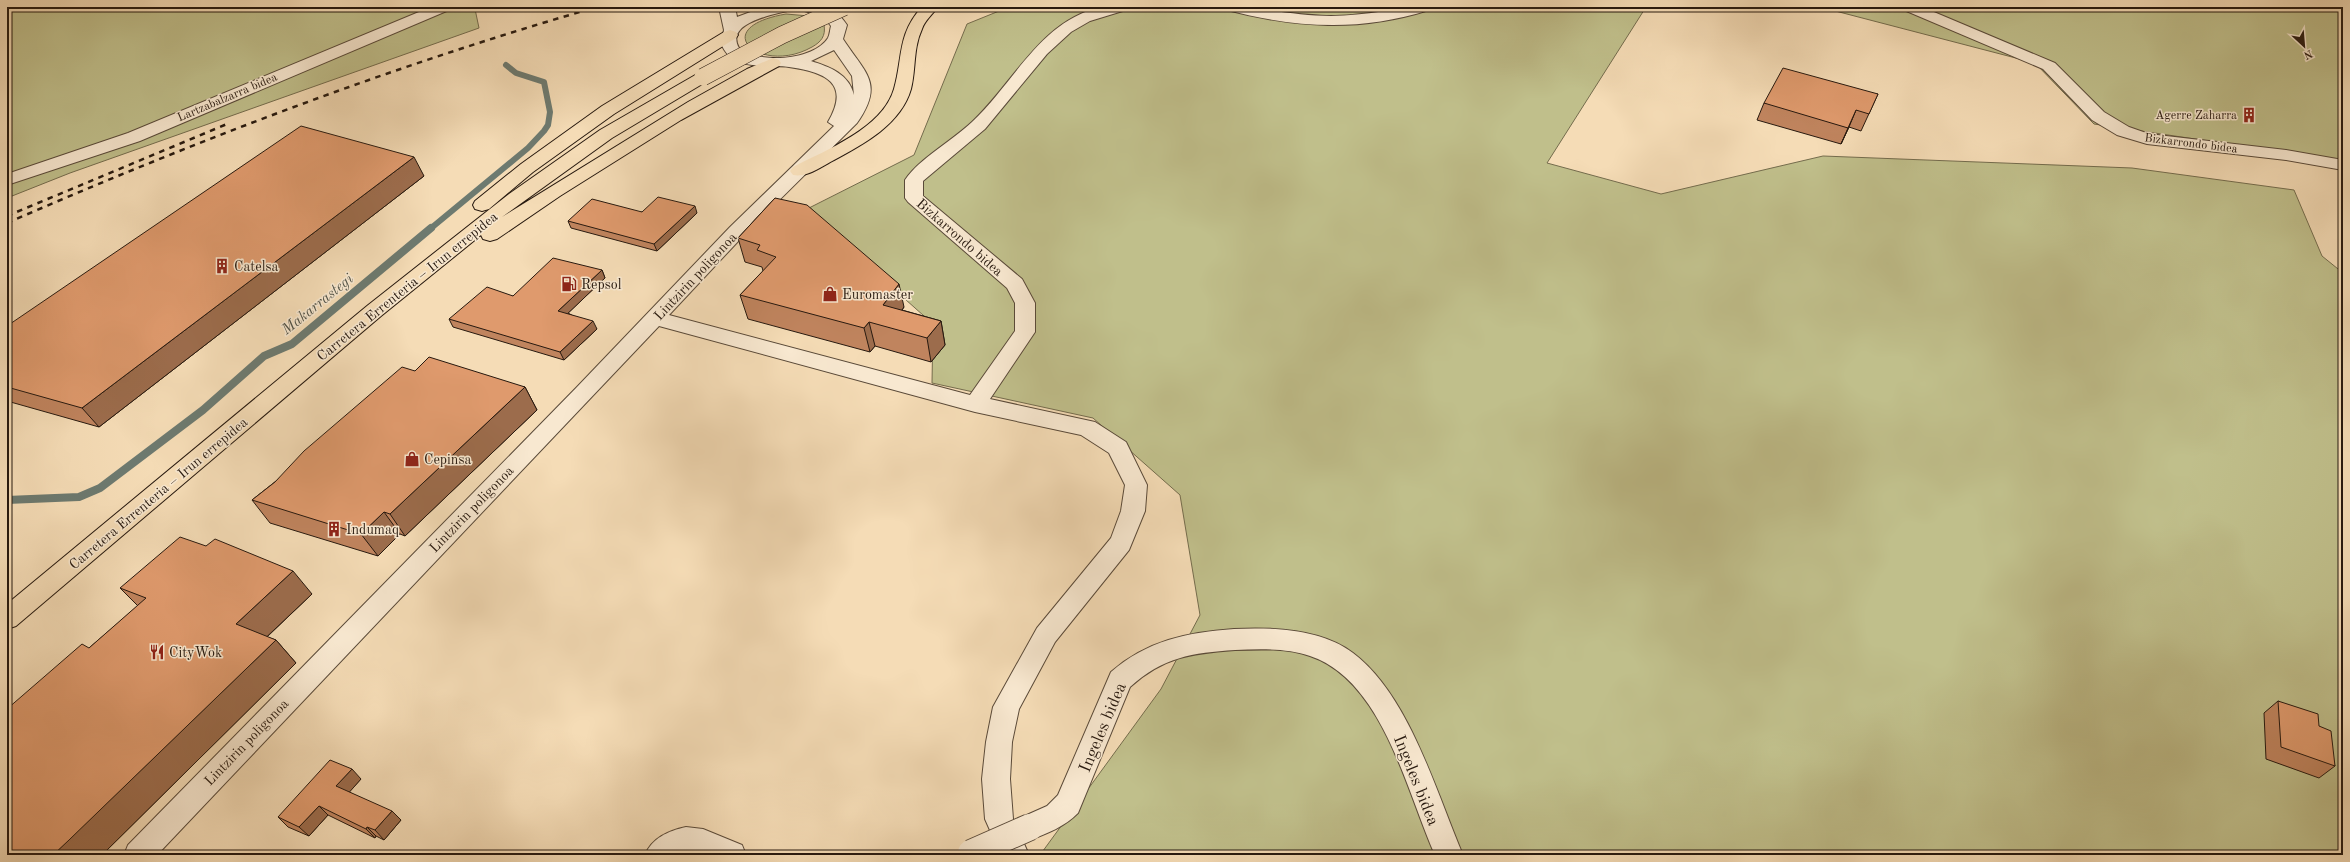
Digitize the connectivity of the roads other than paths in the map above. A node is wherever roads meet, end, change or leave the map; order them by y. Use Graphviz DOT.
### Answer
graph roads {
  1 [pos="444,7"];
  2 [pos="728,7"];
  3 [pos="786,7"];
  4 [pos="806,7"];
  5 [pos="844,7"];
  6 [pos="930,7"];
  7 [pos="1122,7"];
  8 [pos="1232,7"];
  9 [pos="1424,7"];
  10 [pos="1909,7"];
  11 [pos="731,32"];
  12 [pos="836,40"];
  13 [pos="780,63"];
  14 [pos="2343,165"];
  15 [pos="802,168"];
  16 [pos="7,180"];
  17 [pos="374,311"];
  18 [pos="656,318"];
  19 [pos="290,381"];
  20 [pos="975,404"];
  21 [pos="7,619"];
  22 [pos="969,854"];
  23 [pos="138,855"];
  24 [pos="659,855"];
  25 [pos="732,855"];
  26 [pos="1015,855"];
  27 [pos="1449,855"];
  1 -- 16 [label="street, Lartzabalzarra bidea"];
  2 -- 11 [label="street"];
  3 -- 11 [label="street"];
  4 -- 12 [label="street"];
  5 -- 17 [label="main road, Carretera Errenteria – Irun errepidea, bridge"];
  6 -- 15 [label="main road"];
  7 -- 20 [label="street, Bizkarrondo bidea"];
  8 -- 9 [label="street"];
  10 -- 14 [label="street, Bizkarrondo bidea"];
  11 -- 13 [label="street"];
  11 -- 17 [label="main road"];
  12 -- 13 [label="street"];
  12 -- 15 [label="street, Lintzirin poligonoa"];
  13 -- 15 [label="street, Lintzirin poligonoa"];
  13 -- 19 [label="main road"];
  15 -- 18 [label="street, Lintzirin poligonoa"];
  17 -- 19 [label="main road, Carretera Errenteria – Irun errepidea"];
  18 -- 20 [label="street"];
  18 -- 23 [label="street, Lintzirin poligonoa"];
  19 -- 21 [label="main road, Carretera Errenteria – Irun errepidea"];
  20 -- 26 [label="street"];
  22 -- 27 [label="street, Ingeles bidea, bridge"];
  24 -- 25 [label="street"];
}
